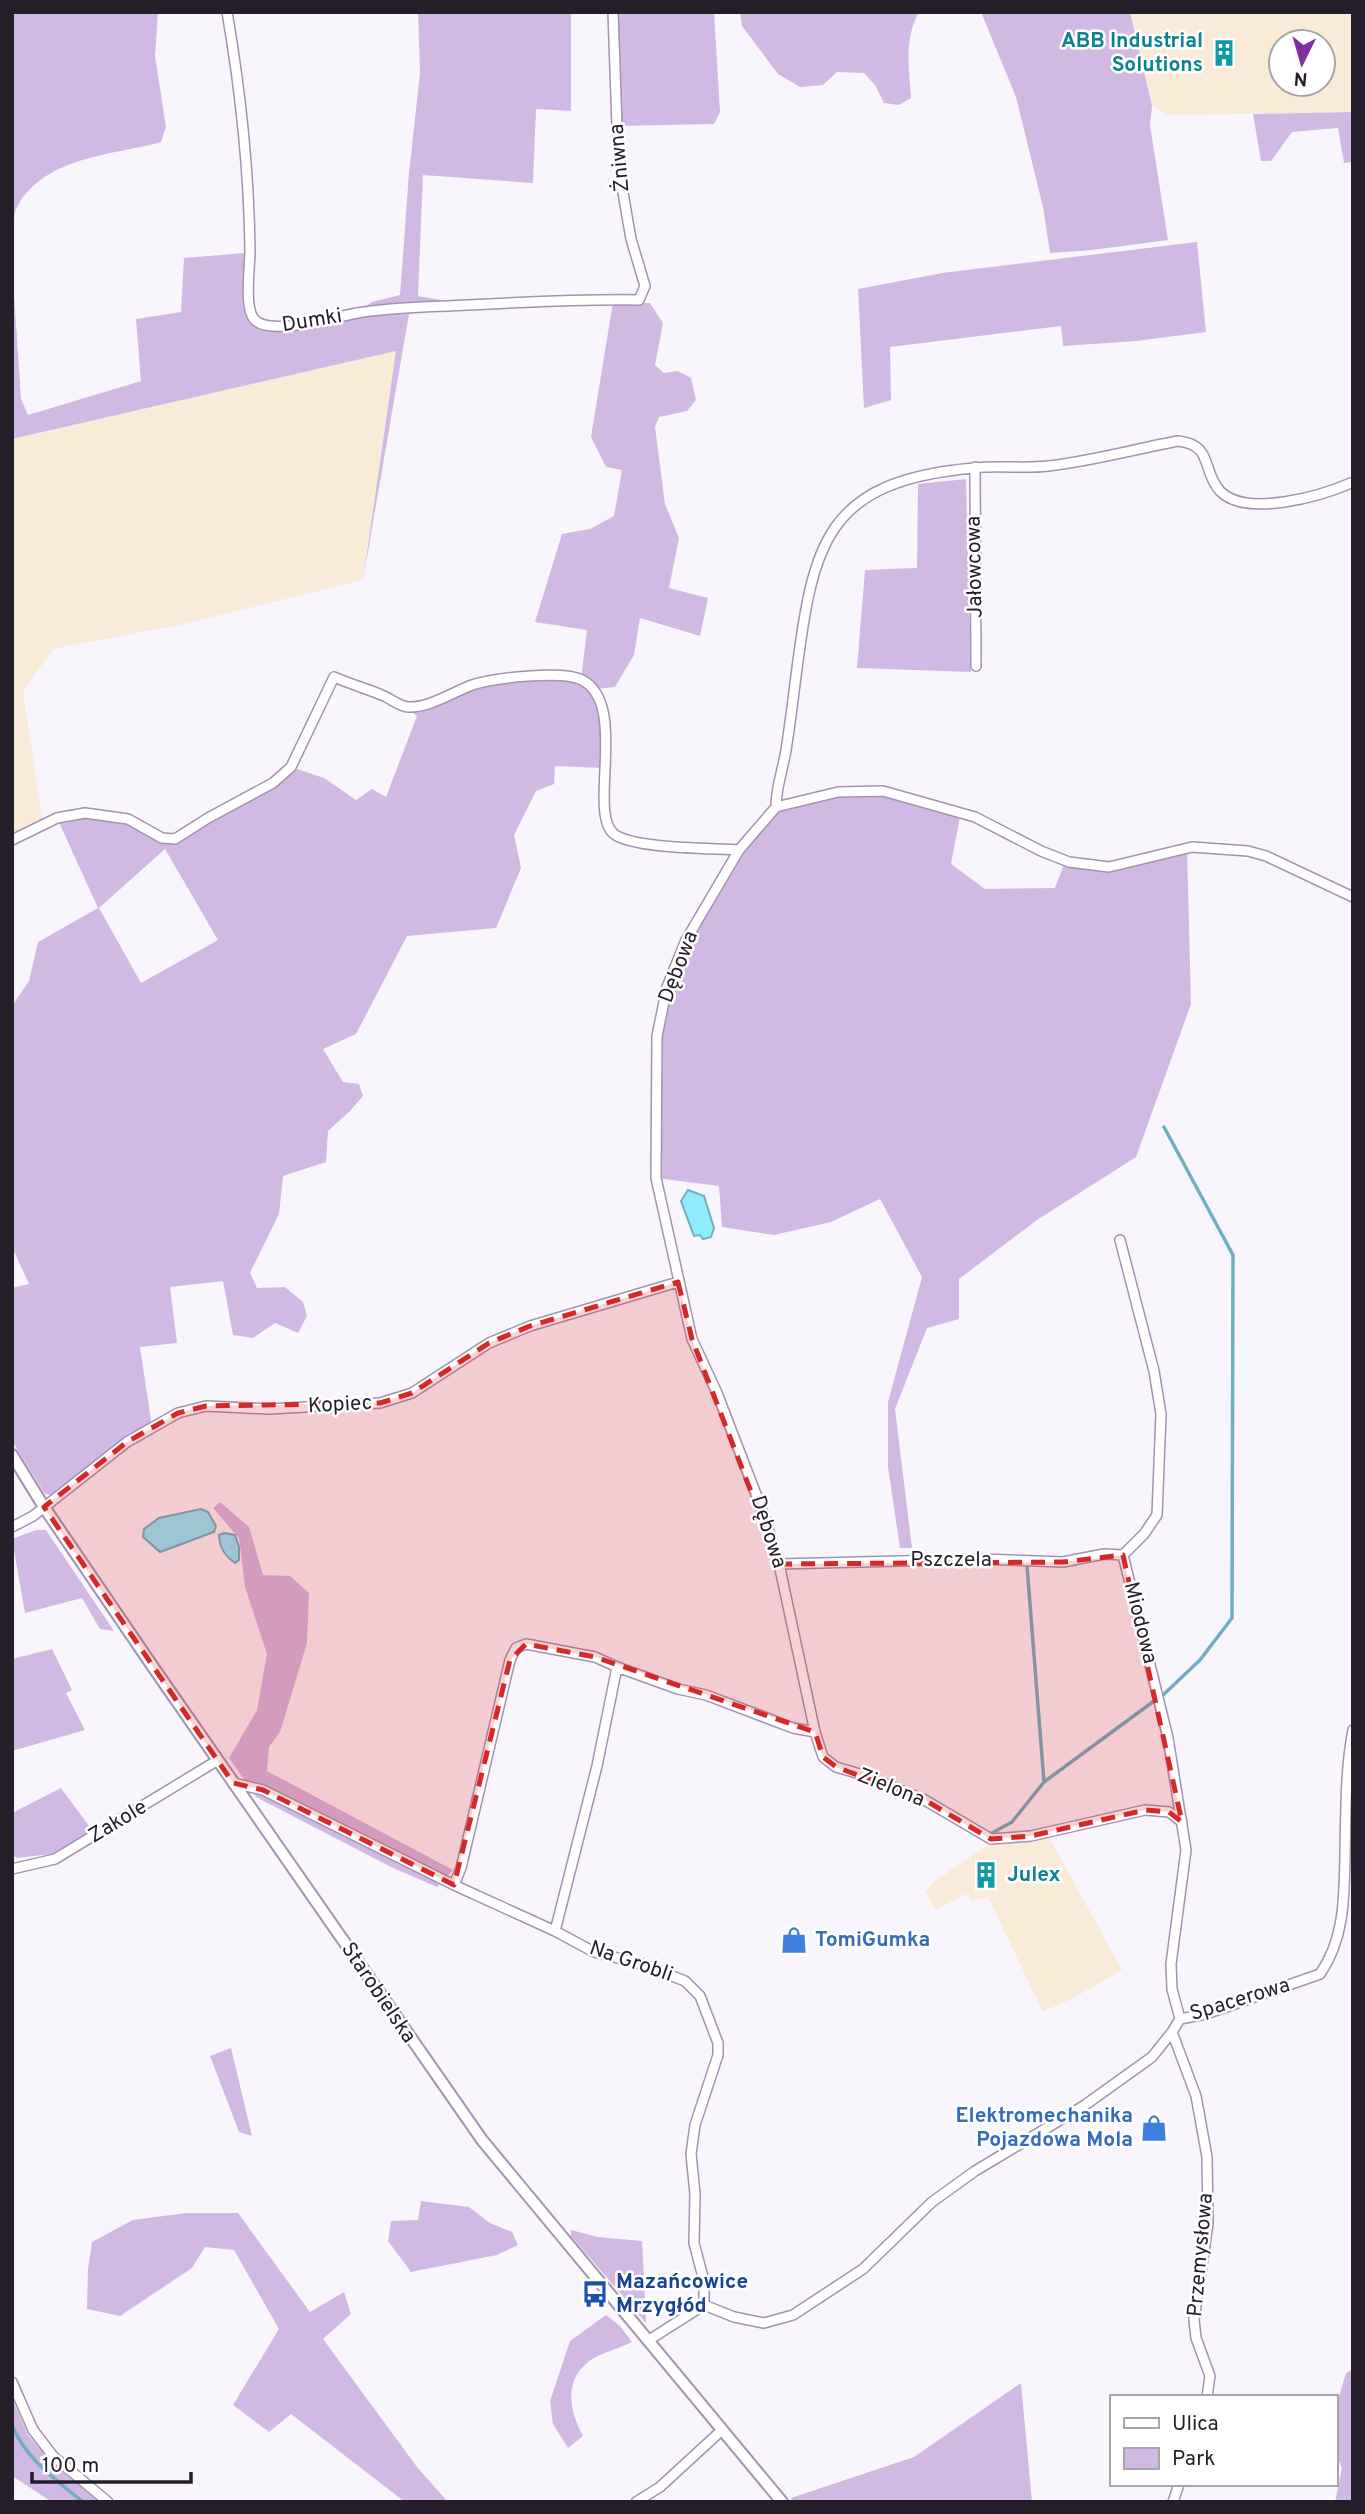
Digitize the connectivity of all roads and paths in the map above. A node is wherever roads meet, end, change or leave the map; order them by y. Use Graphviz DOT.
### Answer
graph roads {
  1 [pos="227,12"];
  2 [pos="613,12"];
  3 [pos="639,300"];
  4 [pos="975,467"];
  5 [pos="1351,483"];
  6 [pos="976,666"];
  7 [pos="776,807"];
  8 [pos="12,840"];
  9 [pos="739,850"];
  10 [pos="1353,897"];
  11 [pos="1120,1240"];
  12 [pos="678,1282"];
  13 [pos="12,1455"];
  14 [pos="44,1507"];
  15 [pos="12,1527"];
  16 [pos="1123,1555"];
  17 [pos="779,1564"];
  18 [pos="617,1667"];
  19 [pos="1353,1730"];
  20 [pos="815,1732"];
  21 [pos="1351,1746"];
  22 [pos="218,1760"];
  23 [pos="233,1783"];
  24 [pos="1182,1822"];
  25 [pos="12,1869"];
  26 [pos="454,1885"];
  27 [pos="555,1931"];
  28 [pos="1180,2019"];
  29 [pos="1172,2032"];
  30 [pos="704,2305"];
  31 [pos="649,2340"];
  32 [pos="12,2382"];
  33 [pos="1207,2395"];
  34 [pos="722,2430"];
  35 [pos="108,2502"];
  36 [pos="636,2502"];
  37 [pos="782,2502"];
  1 -- 3 [label="street, Dumki"];
  2 -- 3 [label="street, Żniwna"];
  4 -- 5 [label="street"];
  4 -- 6 [label="street, Jałowcowa"];
  4 -- 7 [label="street"];
  7 -- 9 [label="street, Dębowa"];
  7 -- 10 [label="street"];
  8 -- 9 [label="street"];
  9 -- 12 [label="street, Dębowa"];
  11 -- 16 [label="street, Miodowa"];
  12 -- 14 [label="street, Kopiec"];
  12 -- 17 [label="street, Dębowa"];
  13 -- 14 [label="street, Starobielska"];
  14 -- 15 [label="street, Kopiec"];
  14 -- 22 [label="street, Starobielska"];
  16 -- 17 [label="street, Pszczela"];
  16 -- 24 [label="street, Miodowa"];
  17 -- 20 [label="street, Dębowa"];
  18 -- 20 [label="street"];
  18 -- 26 [label="street"];
  18 -- 27 [label="street"];
  19 -- 21 [label="street, Spacerowa"];
  20 -- 24 [label="street, Zielona"];
  21 -- 28 [label="street, Spacerowa"];
  22 -- 23 [label="street, Starobielska"];
  22 -- 25 [label="street, Zakole"];
  23 -- 26 [label="street, Na Grobli"];
  23 -- 31 [label="street, Starobielska"];
  24 -- 28 [label="street, Miodowa"];
  26 -- 27 [label="street, Na Grobli"];
  27 -- 30 [label="street, Na Grobli"];
  28 -- 29 [label="street, Spacerowa"];
  29 -- 30 [label="street, Spacerowa"];
  29 -- 33 [label="street, Przemysłowa"];
  30 -- 31 [label="street"];
  31 -- 34 [label="street, Starobielska"];
  32 -- 35 [label="street"];
  34 -- 36 [label="street"];
  34 -- 37 [label="street, Starobielska"];
}
